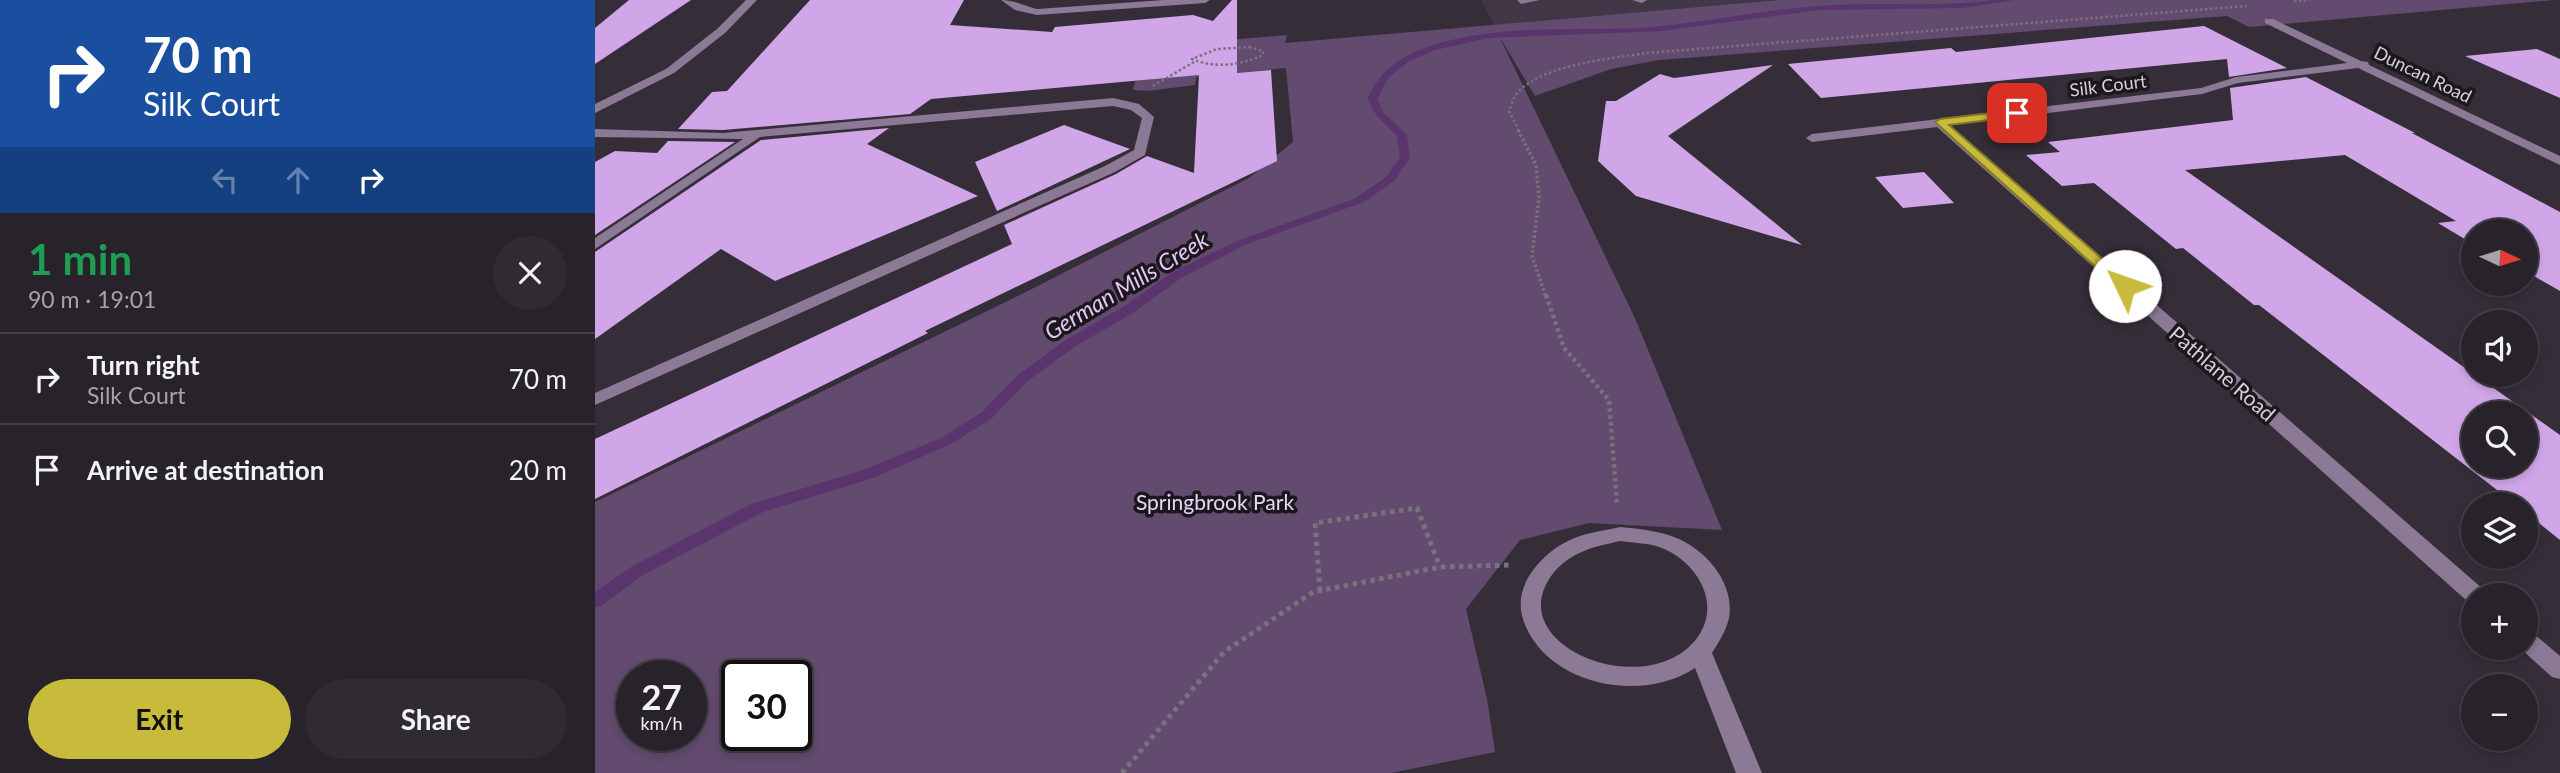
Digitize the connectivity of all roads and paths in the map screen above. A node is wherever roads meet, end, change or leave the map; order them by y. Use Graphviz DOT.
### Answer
graph roads {
  1 [pos="752,0"];
  2 [pos="1006,0"];
  3 [pos="1205,0"];
  4 [pos="1535,0"];
  5 [pos="1521,1"];
  6 [pos="2269,21"];
  7 [pos="1194,62"];
  8 [pos="2364,64"];
  9 [pos="1152,87"];
  10 [pos="595,109"];
  11 [pos="1940,122"];
  12 [pos="595,133"];
  13 [pos="757,135"];
  14 [pos="1812,138"];
  15 [pos="2560,161"];
  16 [pos="595,245"];
  17 [pos="595,400"];
  18 [pos="1546,564"];
  19 [pos="1440,567"];
  20 [pos="2461,583"];
  21 [pos="1320,591"];
  22 [pos="2538,651"];
  23 [pos="1700,652"];
  24 [pos="2560,670"];
  25 [pos="1122,773"];
  26 [pos="1749,773"];
  1 -- 10 [label="street"];
  2 -- 3 [label="street"];
  4 -- 5 [label="street"];
  6 -- 8 [label="street, Duncan Road"];
  7 -- 7 [label="path"];
  7 -- 9 [label="path"];
  8 -- 11 [label="street, Silk Court"];
  8 -- 15 [label="street, Duncan Road"];
  11 -- 14 [label="street, Silk Court"];
  11 -- 20 [label="street, Pathlane Road"];
  12 -- 13 [label="street"];
  13 -- 16 [label="street"];
  13 -- 17 [label="street"];
  18 -- 19 [label="path"];
  18 -- 23 [label="street"];
  18 -- 23 [label="street"];
  19 -- 21 [label="path"];
  19 -- 21 [label="path"];
  21 -- 25 [label="path"];
  22 -- 24 [label="street"];
  23 -- 26 [label="street"];
}
